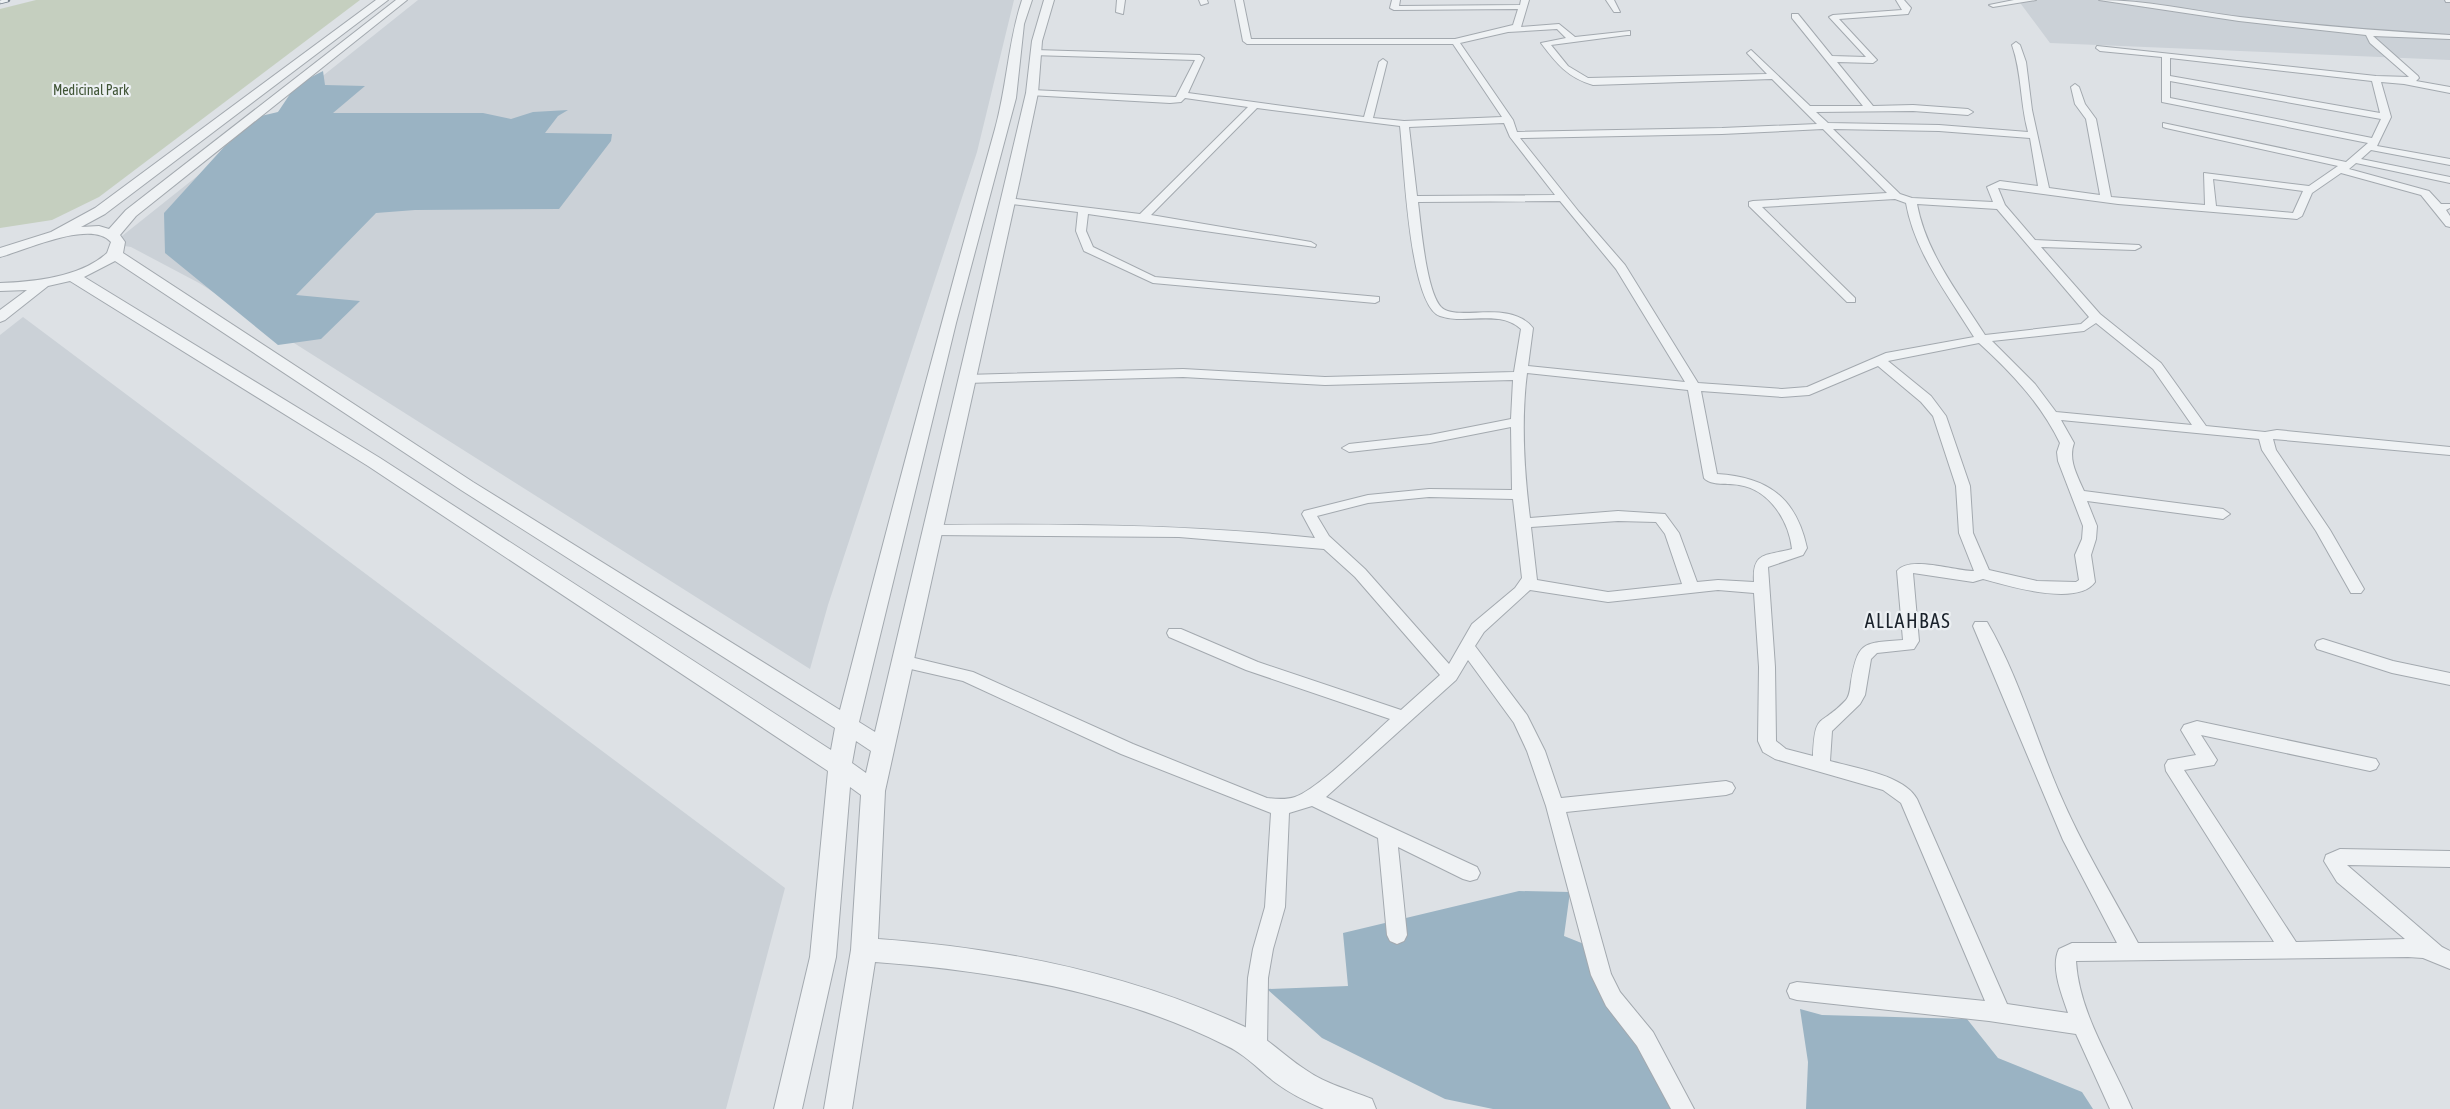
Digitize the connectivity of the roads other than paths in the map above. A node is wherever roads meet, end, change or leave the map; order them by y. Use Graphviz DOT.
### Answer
graph roads {
  1 [pos="383,0"];
  2 [pos="402,0"];
  3 [pos="1027,0"];
  4 [pos="1049,0"];
  5 [pos="1121,0"];
  6 [pos="1239,0"];
  7 [pos="1395,0"];
  8 [pos="1610,0"];
  9 [pos="1900,0"];
  10 [pos="2032,0"];
  11 [pos="2103,0"];
  12 [pos="1457,4"];
  13 [pos="1524,4"];
  14 [pos="1993,5"];
  15 [pos="1617,10"];
  16 [pos="1120,12"];
  17 [pos="1795,16"];
  18 [pos="1509,30"];
  19 [pos="1627,33"];
  20 [pos="2372,33"];
  21 [pos="2450,37"];
  22 [pos="1572,39"];
  23 [pos="1455,42"];
  24 [pos="2016,45"];
  25 [pos="2100,48"];
  26 [pos="1035,53"];
  27 [pos="1750,53"];
  28 [pos="2166,56"];
  29 [pos="1832,59"];
  30 [pos="1383,62"];
  31 [pos="1774,76"];
  32 [pos="2166,78"];
  33 [pos="2376,79"];
  34 [pos="2404,81"];
  35 [pos="2075,87"];
  36 [pos="2450,90"];
  37 [pos="1183,95"];
  38 [pos="1024,96"];
  39 [pos="1255,105"];
  40 [pos="1870,108"];
  41 [pos="1808,109"];
  42 [pos="1968,112"];
  43 [pos="2386,117"];
  44 [pos="1368,120"];
  45 [pos="1508,120"];
  46 [pos="1404,124"];
  47 [pos="2166,125"];
  48 [pos="1824,126"];
  49 [pos="1513,135"];
  50 [pos="2034,135"];
  51 [pos="2372,144"];
  52 [pos="2450,162"];
  53 [pos="2347,165"];
  54 [pos="2450,180"];
  55 [pos="2310,189"];
  56 [pos="2044,190"];
  57 [pos="1896,196"];
  58 [pos="1563,198"];
  59 [pos="1414,199"];
  60 [pos="2106,199"];
  61 [pos="1008,201"];
  62 [pos="1911,201"];
  63 [pos="2000,206"];
  64 [pos="2445,207"];
  65 [pos="2211,209"];
  66 [pos="1083,211"];
  67 [pos="1143,217"];
  68 [pos="2450,224"];
  69 [pos="57,234"];
  70 [pos="0,238"];
  71 [pos="29,241"];
  72 [pos="2032,243"];
  73 [pos="113,244"];
  74 [pos="1311,245"];
  75 [pos="2135,247"];
  76 [pos="0,254"];
  77 [pos="73,276"];
  78 [pos="43,285"];
  79 [pos="1,288"];
  80 [pos="1375,299"];
  81 [pos="1851,300"];
  82 [pos="0,317"];
  83 [pos="2096,317"];
  84 [pos="1982,339"];
  85 [pos="1880,361"];
  86 [pos="1521,372"];
  87 [pos="966,379"];
  88 [pos="1694,387"];
  89 [pos="2051,415"];
  90 [pos="1518,422"];
  91 [pos="2201,428"];
  92 [pos="2265,436"];
  93 [pos="1349,448"];
  94 [pos="2450,451"];
  95 [pos="1519,495"];
  96 [pos="2079,495"];
  97 [pos="2223,514"];
  98 [pos="1524,523"];
  99 [pos="932,530"];
  100 [pos="1327,544"];
  101 [pos="1983,574"];
  102 [pos="1527,584"];
  103 [pos="1691,587"];
  104 [pos="1762,588"];
  105 [pos="2355,588"];
  106 [pos="1981,626"];
  107 [pos="1175,633"];
  108 [pos="2323,645"];
  109 [pos="1467,647"];
  110 [pos="902,661"];
  111 [pos="1450,676"];
  112 [pos="2450,679"];
  113 [pos="1403,717"];
  114 [pos="847,725"];
  115 [pos="882,747"];
  116 [pos="2370,764"];
  117 [pos="1821,766"];
  118 [pos="840,767"];
  119 [pos="1726,788"];
  120 [pos="873,791"];
  121 [pos="1312,798"];
  122 [pos="1555,806"];
  123 [pos="1280,808"];
  124 [pos="1387,833"];
  125 [pos="2450,859"];
  126 [pos="1470,873"];
  127 [pos="1397,935"];
  128 [pos="864,950"];
  129 [pos="2132,951"];
  130 [pos="2290,951"];
  131 [pos="2443,957"];
  132 [pos="1797,991"];
  133 [pos="2000,1012"];
  134 [pos="2084,1025"];
  135 [pos="1256,1047"];
  136 [pos="788,1109"];
  137 [pos="838,1109"];
  138 [pos="1362,1109"];
  139 [pos="1683,1109"];
  140 [pos="2121,1109"];
  1 -- 69 [label="street"];
  2 -- 73 [label="street"];
  3 -- 38 [label="street"];
  4 -- 26 [label="street"];
  5 -- 16 [label="street"];
  6 -- 23 [label="street"];
  7 -- 12 [label="street"];
  8 -- 15 [label="street"];
  9 -- 29 [label="street"];
  10 -- 14 [label="street"];
  11 -- 20 [label="street"];
  12 -- 13 [label="street"];
  13 -- 18 [label="street"];
  17 -- 29 [label="street"];
  18 -- 22 [label="street"];
  18 -- 23 [label="street"];
  19 -- 22 [label="street"];
  20 -- 21 [label="street"];
  20 -- 34 [label="street"];
  22 -- 31 [label="street"];
  23 -- 45 [label="street"];
  24 -- 50 [label="street"];
  25 -- 28 [label="street"];
  26 -- 37 [label="street"];
  26 -- 38 [label="street"];
  27 -- 31 [label="street"];
  28 -- 32 [label="street"];
  28 -- 33 [label="street"];
  29 -- 40 [label="street"];
  30 -- 44 [label="street"];
  31 -- 41 [label="street"];
  32 -- 43 [label="street"];
  32 -- 51 [label="street"];
  33 -- 34 [label="street"];
  33 -- 43 [label="street"];
  34 -- 36 [label="street"];
  35 -- 60 [label="street"];
  37 -- 38 [label="street"];
  37 -- 39 [label="street"];
  38 -- 61 [label="street"];
  38 -- 114 [label="street"];
  39 -- 44 [label="street"];
  39 -- 67 [label="street"];
  40 -- 41 [label="street"];
  40 -- 42 [label="street"];
  41 -- 48 [label="street"];
  43 -- 51 [label="street"];
  44 -- 46 [label="street"];
  45 -- 46 [label="street"];
  45 -- 49 [label="street"];
  46 -- 59 [label="street"];
  47 -- 53 [label="street"];
  48 -- 49 [label="street"];
  48 -- 50 [label="street"];
  48 -- 57 [label="street"];
  49 -- 58 [label="street"];
  50 -- 56 [label="street"];
  51 -- 52 [label="street"];
  51 -- 53 [label="street"];
  53 -- 54 [label="street"];
  53 -- 55 [label="street"];
  53 -- 64 [label="street"];
  55 -- 65 [label="street"];
  55 -- 65 [label="street"];
  56 -- 60 [label="street"];
  56 -- 63 [label="street"];
  57 -- 62 [label="street"];
  57 -- 81 [label="street"];
  58 -- 59 [label="street"];
  58 -- 88 [label="street"];
  59 -- 86 [label="street"];
  60 -- 65 [label="street"];
  61 -- 66 [label="street"];
  61 -- 87 [label="street"];
  62 -- 63 [label="street"];
  62 -- 84 [label="street"];
  63 -- 72 [label="street"];
  64 -- 68 [label="street"];
  66 -- 67 [label="street"];
  66 -- 80 [label="street"];
  67 -- 74 [label="street"];
  69 -- 71 [label="street"];
  69 -- 73 [label="street"];
  70 -- 71 [label="street"];
  71 -- 76 [label="street"];
  72 -- 75 [label="street"];
  72 -- 83 [label="street"];
  73 -- 77 [label="street"];
  73 -- 114 [label="street"];
  77 -- 78 [label="street"];
  77 -- 118 [label="street"];
  78 -- 79 [label="street"];
  78 -- 82 [label="street"];
  83 -- 84 [label="street"];
  83 -- 91 [label="street"];
  84 -- 85 [label="street"];
  84 -- 89 [label="street"];
  85 -- 88 [label="street"];
  85 -- 101 [label="street"];
  86 -- 87 [label="street"];
  86 -- 88 [label="street"];
  86 -- 90 [label="street"];
  87 -- 99 [label="street"];
  88 -- 104 [label="street"];
  89 -- 91 [label="street"];
  89 -- 96 [label="street"];
  90 -- 93 [label="street"];
  90 -- 95 [label="street"];
  91 -- 92 [label="street"];
  92 -- 94 [label="street"];
  92 -- 105 [label="street"];
  95 -- 98 [label="street"];
  95 -- 100 [label="street"];
  96 -- 97 [label="street"];
  96 -- 101 [label="street"];
  98 -- 102 [label="street"];
  98 -- 103 [label="street"];
  99 -- 100 [label="street"];
  99 -- 110 [label="street"];
  100 -- 111 [label="street"];
  101 -- 117 [label="street"];
  102 -- 103 [label="street"];
  102 -- 109 [label="street"];
  103 -- 104 [label="street"];
  104 -- 117 [label="street"];
  106 -- 129 [label="street"];
  107 -- 113 [label="street"];
  108 -- 112 [label="street"];
  109 -- 111 [label="street"];
  109 -- 122 [label="street"];
  110 -- 115 [label="street"];
  110 -- 123 [label="street"];
  111 -- 113 [label="street"];
  113 -- 121 [label="street"];
  114 -- 115 [label="street"];
  114 -- 118 [label="street"];
  115 -- 120 [label="street"];
  116 -- 130 [label="street"];
  117 -- 133 [label="street"];
  118 -- 120 [label="street"];
  118 -- 136 [label="street"];
  119 -- 122 [label="street"];
  120 -- 128 [label="street"];
  121 -- 123 [label="street"];
  121 -- 124 [label="street"];
  122 -- 139 [label="street"];
  123 -- 135 [label="street"];
  124 -- 126 [label="street"];
  124 -- 127 [label="street"];
  125 -- 131 [label="street"];
  128 -- 135 [label="street"];
  128 -- 137 [label="street"];
  129 -- 130 [label="street"];
  129 -- 134 [label="street"];
  130 -- 131 [label="street"];
  132 -- 133 [label="street"];
  133 -- 134 [label="street"];
  134 -- 140 [label="street"];
  135 -- 138 [label="street"];
}
